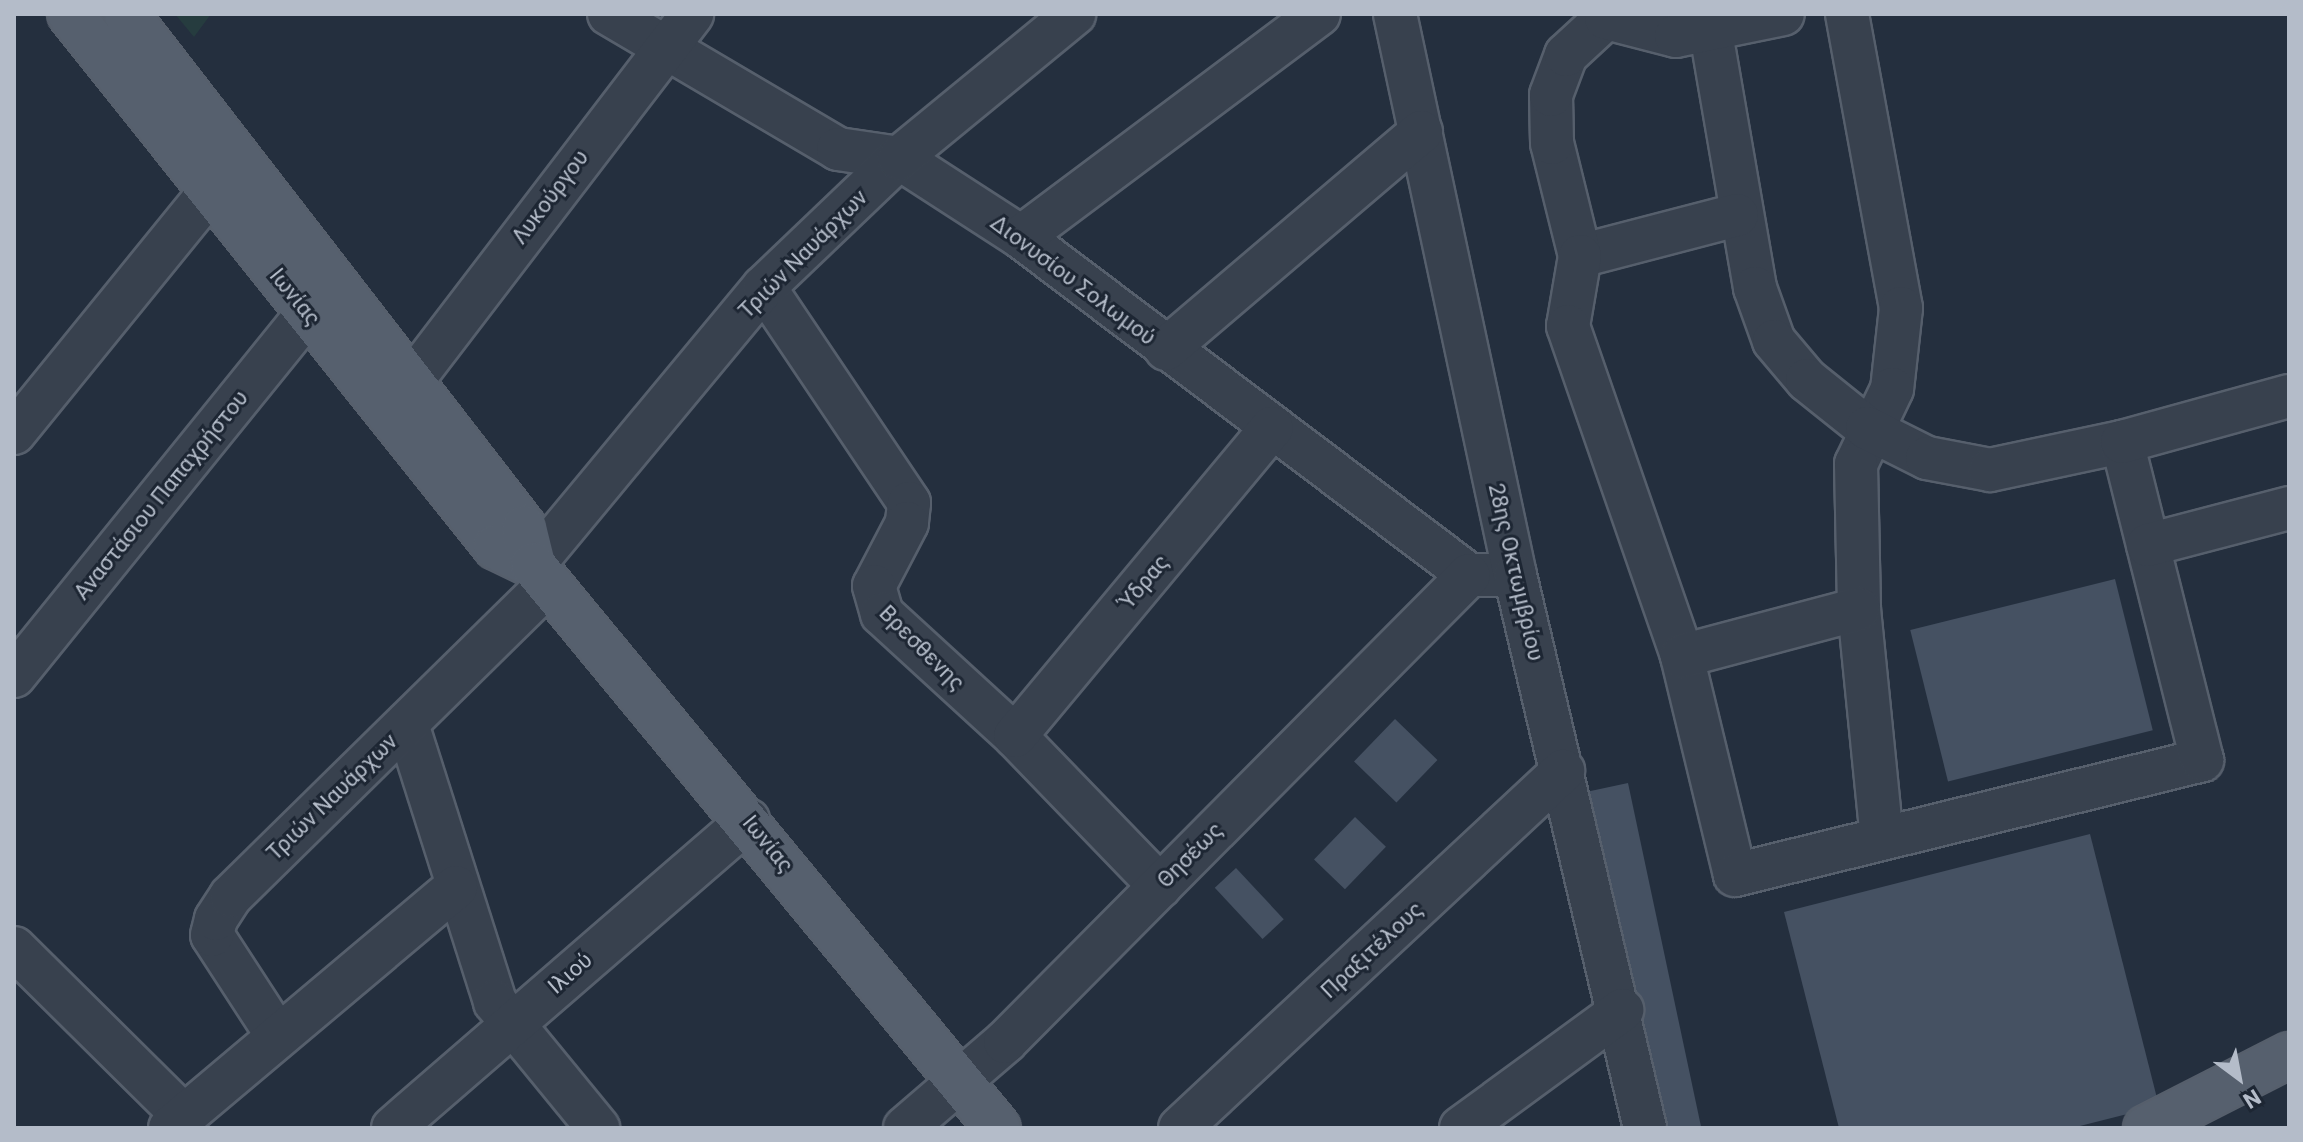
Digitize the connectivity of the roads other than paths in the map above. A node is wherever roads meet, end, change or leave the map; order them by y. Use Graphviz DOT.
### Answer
graph roads {
  1 [pos="70,14"];
  2 [pos="126,14"];
  3 [pos="609,14"];
  4 [pos="692,14"];
  5 [pos="1074,14"];
  6 [pos="1319,14"];
  7 [pos="1395,14"];
  8 [pos="1783,14"];
  9 [pos="1847,14"];
  10 [pos="1605,15"];
  11 [pos="1711,33"];
  12 [pos="663,48"];
  13 [pos="1421,132"];
  14 [pos="899,158"];
  15 [pos="237,159"];
  16 [pos="210,192"];
  17 [pos="1737,215"];
  18 [pos="1021,237"];
  19 [pos="1580,256"];
  20 [pos="764,287"];
  21 [pos="308,313"];
  22 [pos="1166,349"];
  23 [pos="411,382"];
  24 [pos="2289,396"];
  25 [pos="1272,428"];
  26 [pos="1867,428"];
  27 [pos="14,433"];
  28 [pos="2122,442"];
  29 [pos="2289,508"];
  30 [pos="2148,545"];
  31 [pos="541,574"];
  32 [pos="1469,575"];
  33 [pos="1515,575"];
  34 [pos="1859,609"];
  35 [pos="1682,656"];
  36 [pos="14,676"];
  37 [pos="407,724"];
  38 [pos="1015,736"];
  39 [pos="1563,771"];
  40 [pos="748,820"];
  41 [pos="1882,839"];
  42 [pos="1160,886"];
  43 [pos="456,887"];
  44 [pos="14,948"];
  45 [pos="1622,1010"];
  46 [pos="513,1023"];
  47 [pos="277,1035"];
  48 [pos="2289,1055"];
  49 [pos="961,1081"];
  50 [pos="177,1122"];
  51 [pos="393,1128"];
  52 [pos="598,1128"];
  53 [pos="905,1128"];
  54 [pos="998,1128"];
  55 [pos="1180,1128"];
  56 [pos="1461,1128"];
  57 [pos="1645,1128"];
  58 [pos="2146,1128"];
  1 -- 16 [label="main road, Ιωνίας"];
  2 -- 15 [label="main road, Ιωνίας"];
  3 -- 12 [label="street, Διονυσίου Σολωμού"];
  4 -- 12 [label="street, Λυκούργου"];
  5 -- 14 [label="street, Τριών Ναυάρχων"];
  6 -- 18 [label="street"];
  7 -- 13 [label="street, 28ης Οκτωμβρίου"];
  8 -- 11 [label="street"];
  9 -- 26 [label="street"];
  10 -- 11 [label="street"];
  10 -- 19 [label="street"];
  11 -- 17 [label="street"];
  12 -- 14 [label="street, Διονυσίου Σολωμού"];
  12 -- 23 [label="street, Λυκούργου"];
  13 -- 22 [label="street"];
  13 -- 33 [label="street, 28ης Οκτωμβρίου"];
  14 -- 18 [label="street, Διονυσίου Σολωμού"];
  14 -- 20 [label="street, Τριών Ναυάρχων"];
  15 -- 16 [label="street"];
  15 -- 23 [label="main road, Ιωνίας"];
  16 -- 21 [label="main road, Ιωνίας"];
  16 -- 27 [label="street"];
  17 -- 19 [label="street"];
  17 -- 26 [label="street"];
  18 -- 22 [label="street, Διονυσίου Σολωμού"];
  19 -- 35 [label="street"];
  20 -- 31 [label="street, Τριών Ναυάρχων"];
  20 -- 38 [label="street, Βρεσθενης"];
  21 -- 31 [label="main road, Ιωνίας"];
  21 -- 36 [label="street, Αναστάσιου Παπαχρήστου"];
  22 -- 25 [label="street, Διονυσίου Σολωμού"];
  23 -- 31 [label="main road, Ιωνίας"];
  24 -- 28 [label="street"];
  25 -- 32 [label="street, Διονυσίου Σολωμού"];
  25 -- 38 [label="street, Ύδρας"];
  26 -- 28 [label="street"];
  26 -- 34 [label="street"];
  28 -- 30 [label="street"];
  29 -- 30 [label="street"];
  30 -- 41 [label="street"];
  31 -- 37 [label="street, Τριών Ναυάρχων"];
  31 -- 40 [label="main road, Ιωνίας"];
  32 -- 33 [label="street"];
  32 -- 42 [label="street, Θησέως"];
  33 -- 39 [label="street, 28ης Οκτωμβρίου"];
  34 -- 35 [label="street"];
  34 -- 41 [label="street"];
  35 -- 41 [label="street"];
  37 -- 43 [label="street"];
  37 -- 47 [label="street, Τριών Ναυάρχων"];
  38 -- 42 [label="street, Βρεσθενης"];
  39 -- 45 [label="street, 28ης Οκτωμβρίου"];
  39 -- 55 [label="street, Πραξιτέλους"];
  40 -- 46 [label="street, Ιλιού"];
  40 -- 49 [label="main road, Ιωνίας"];
  42 -- 49 [label="street, Θησέως"];
  43 -- 46 [label="street"];
  43 -- 47 [label="street"];
  44 -- 50 [label="street"];
  45 -- 56 [label="street"];
  45 -- 57 [label="street, 28ης Οκτωμβρίου"];
  46 -- 51 [label="street, Ιλιού"];
  46 -- 52 [label="street"];
  47 -- 50 [label="street"];
  48 -- 58 [label="main road"];
  49 -- 53 [label="street, Θησέως"];
  49 -- 54 [label="main road, Ιωνίας"];
}
